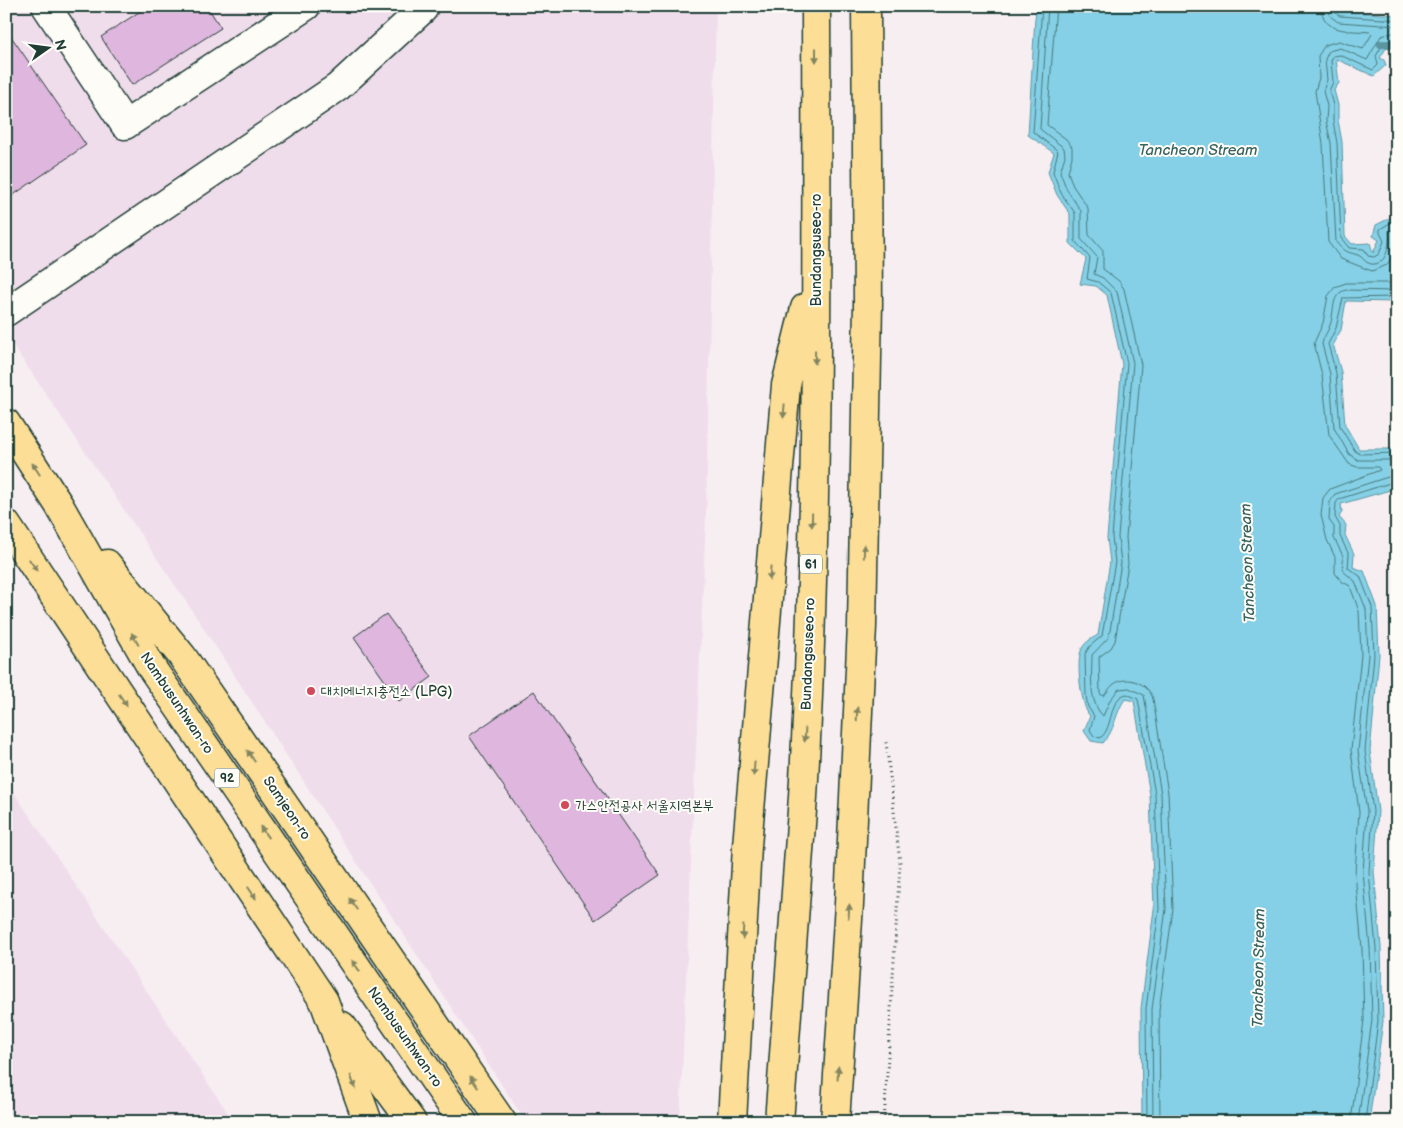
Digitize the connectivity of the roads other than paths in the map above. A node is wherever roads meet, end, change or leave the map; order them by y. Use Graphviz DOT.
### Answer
graph roads {
  1 [pos="46,6"];
  2 [pos="306,6"];
  3 [pos="423,6"];
  4 [pos="816,6"];
  5 [pos="866,6"];
  6 [pos="817,261"];
  7 [pos="6,312"];
  8 [pos="6,423"];
  9 [pos="59,505"];
  10 [pos="6,524"];
  11 [pos="324,1001"];
  12 [pos="368,1122"];
  13 [pos="412,1122"];
  14 [pos="464,1122"];
  15 [pos="502,1122"];
  16 [pos="732,1122"];
  17 [pos="779,1122"];
  18 [pos="835,1122"];
  1 -- 2 [label="lane"];
  3 -- 7 [label="lane"];
  4 -- 6 [label="main road, Bundangsuseo-ro / 61, one-way"];
  18 -- 5 [label="main road, one-way"];
  6 -- 16 [label="main road, one-way"];
  6 -- 17 [label="main road, Bundangsuseo-ro / 61, one-way"];
  9 -- 8 [label="main road, Nambusunhwan-ro / 92, one-way"];
  14 -- 9 [label="main road, Nambusunhwan-ro / 92, one-way"];
  15 -- 9 [label="main road, Samjeon-ro, one-way"];
  10 -- 11 [label="main road, one-way"];
  11 -- 12 [label="main road, one-way"];
  11 -- 13 [label="main road"];
}
